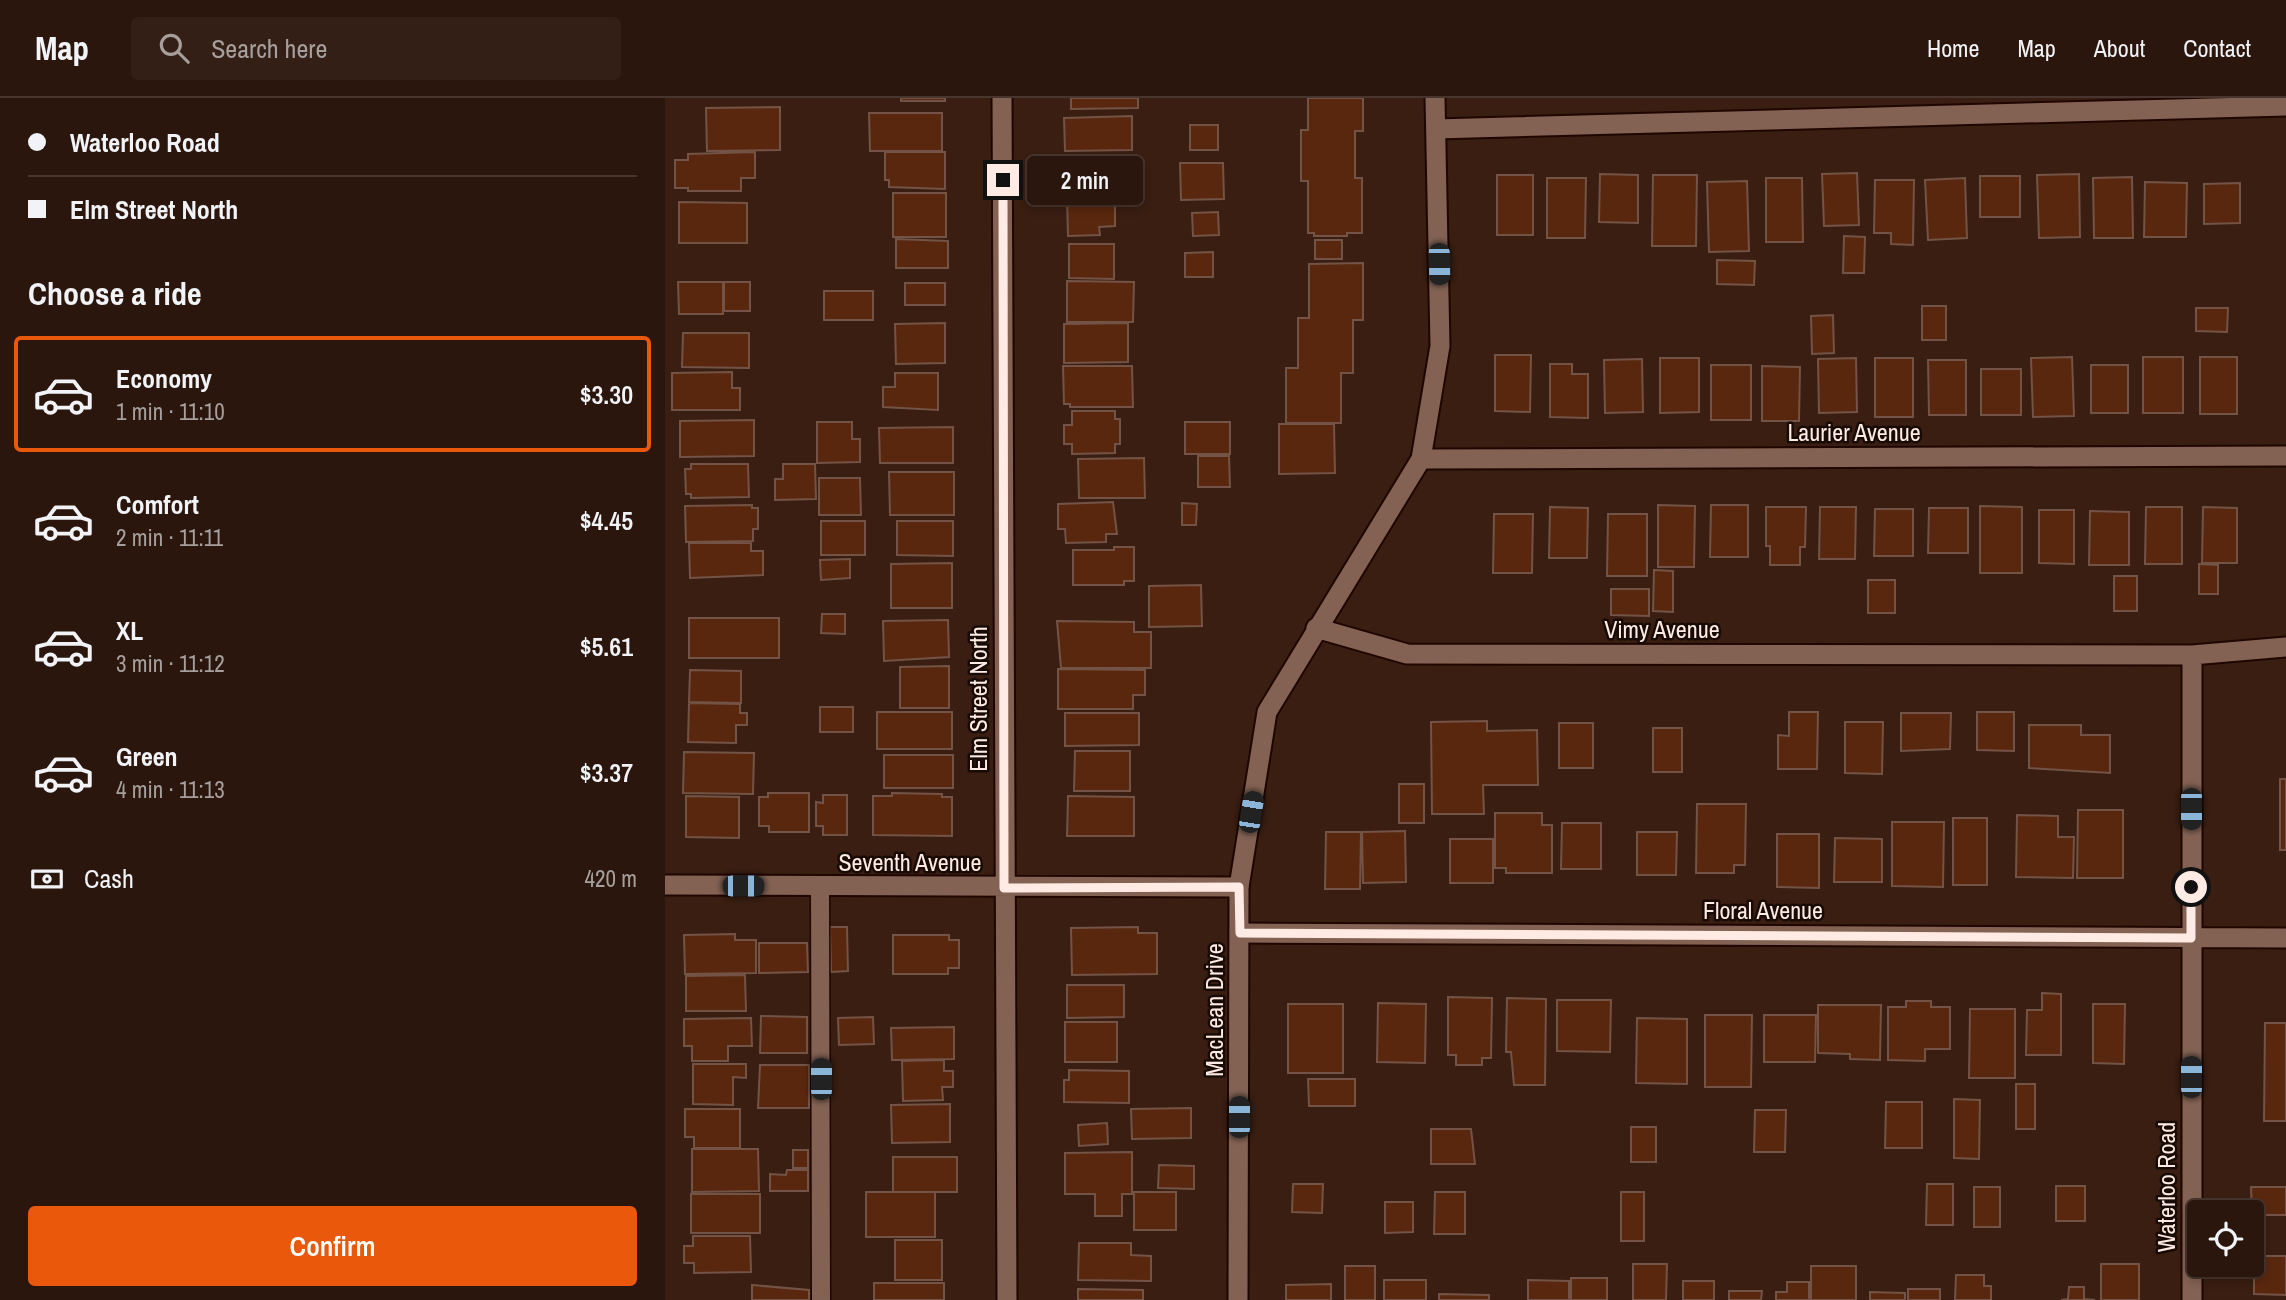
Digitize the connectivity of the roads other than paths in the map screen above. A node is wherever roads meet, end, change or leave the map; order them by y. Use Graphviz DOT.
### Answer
graph roads {
  1 [pos="1002,98"];
  2 [pos="1435,98"];
  3 [pos="2286,98"];
  4 [pos="2286,106"];
  5 [pos="2286,116"];
  6 [pos="1437,129"];
  7 [pos="2286,456"];
  8 [pos="1421,459"];
  9 [pos="1316,628"];
  10 [pos="2286,647"];
  11 [pos="2192,654"];
  12 [pos="665,885"];
  13 [pos="820,886"];
  14 [pos="1239,887"];
  15 [pos="1004,888"];
  16 [pos="1240,933"];
  17 [pos="2191,938"];
  18 [pos="2286,938"];
  19 [pos="821,1300"];
  20 [pos="1007,1300"];
  21 [pos="1238,1300"];
  22 [pos="2192,1300"];
  1 -- 15 [label="street, Elm Street North"];
  2 -- 6 [label="street"];
  3 -- 4 [label="street"];
  4 -- 5 [label="street"];
  4 -- 6 [label="street"];
  6 -- 8 [label="street"];
  7 -- 8 [label="street, Laurier Avenue"];
  8 -- 9 [label="street"];
  9 -- 11 [label="street, Vimy Avenue"];
  9 -- 14 [label="street"];
  10 -- 11 [label="street, Vimy Avenue"];
  11 -- 17 [label="street, Waterloo Road"];
  12 -- 13 [label="street, Seventh Avenue"];
  13 -- 15 [label="street, Seventh Avenue"];
  13 -- 19 [label="lane"];
  14 -- 15 [label="street, Seventh Avenue"];
  14 -- 16 [label="street, MacLean Drive"];
  15 -- 20 [label="street, Elm Street North"];
  16 -- 17 [label="street, Floral Avenue"];
  16 -- 21 [label="street, MacLean Drive"];
  17 -- 18 [label="street, Floral Avenue"];
  17 -- 22 [label="street, Waterloo Road"];
}
